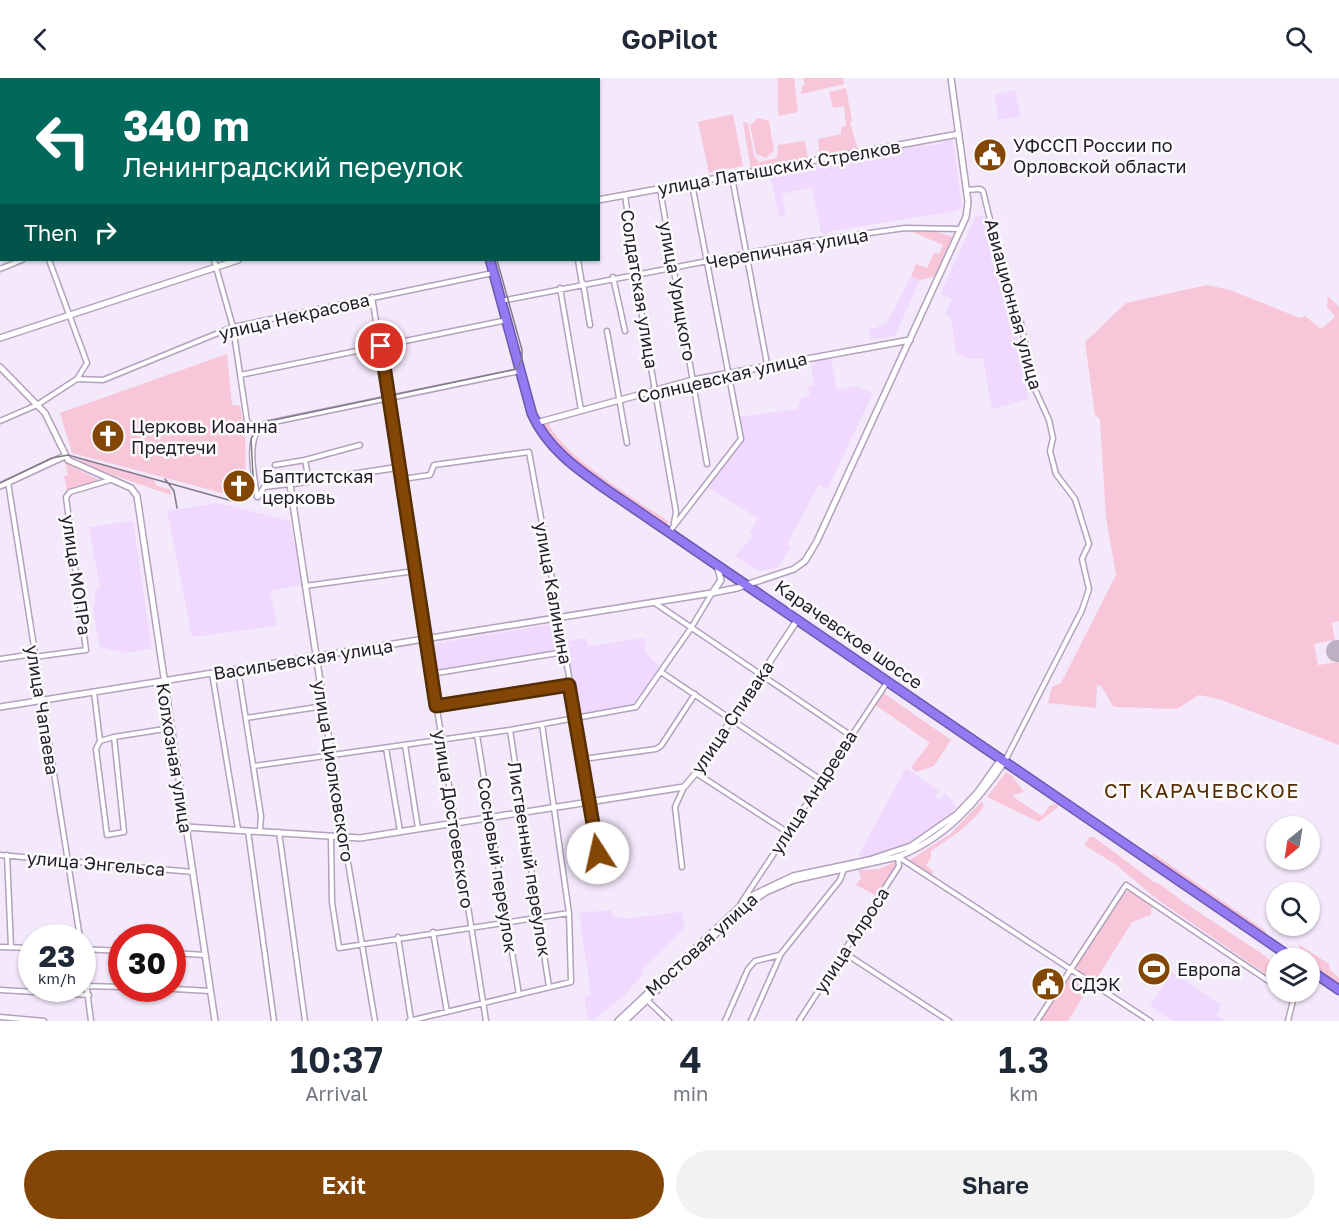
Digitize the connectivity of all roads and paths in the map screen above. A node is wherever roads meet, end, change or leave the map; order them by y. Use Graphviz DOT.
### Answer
graph roads {
  1 [pos="951,78"];
  2 [pos="959,134"];
  3 [pos="732,177"];
  4 [pos="692,184"];
  5 [pos="660,189"];
  6 [pos="966,190"];
  7 [pos="625,195"];
  8 [pos="600,200"];
  9 [pos="961,230"];
  10 [pos="745,254"];
  11 [pos="19,261"];
  12 [pos="49,261"];
  13 [pos="230,261"];
  14 [pos="490,261"];
  15 [pos="578,261"];
  16 [pos="707,261"];
  17 [pos="215,263"];
  18 [pos="674,266"];
  19 [pos="0,268"];
  20 [pos="494,273"];
  21 [pos="637,273"];
  22 [pos="613,277"];
  23 [pos="582,284"];
  24 [pos="560,288"];
  25 [pos="372,297"];
  26 [pos="501,301"];
  27 [pos="71,314"];
  28 [pos="507,320"];
  29 [pos="591,325"];
  30 [pos="233,327"];
  31 [pos="607,331"];
  32 [pos="625,331"];
  33 [pos="0,338"];
  34 [pos="910,339"];
  35 [pos="381,346"];
  36 [pos="766,364"];
  37 [pos="0,368"];
  38 [pos="520,371"];
  39 [pos="727,372"];
  40 [pos="240,375"];
  41 [pos="77,379"];
  42 [pos="693,380"];
  43 [pos="656,390"];
  44 [pos="390,397"];
  45 [pos="618,400"];
  46 [pos="37,405"];
  47 [pos="581,410"];
  48 [pos="0,421"];
  49 [pos="536,423"];
  50 [pos="256,430"];
  51 [pos="627,443"];
  52 [pos="360,445"];
  53 [pos="65,456"];
  54 [pos="305,460"];
  55 [pos="707,464"];
  56 [pos="275,465"];
  57 [pos="400,467"];
  58 [pos="111,479"];
  59 [pos="402,479"];
  60 [pos="8,482"];
  61 [pos="309,482"];
  62 [pos="290,484"];
  63 [pos="0,486"];
  64 [pos="672,528"];
  65 [pos="716,563"];
  66 [pos="415,571"];
  67 [pos="748,584"];
  68 [pos="306,586"];
  69 [pos="712,593"];
  70 [pos="654,602"];
  71 [pos="560,617"];
  72 [pos="798,619"];
  73 [pos="691,628"];
  74 [pos="426,639"];
  75 [pos="564,652"];
  76 [pos="34,655"];
  77 [pos="316,657"];
  78 [pos="0,659"];
  79 [pos="238,669"];
  80 [pos="661,672"];
  81 [pos="212,673"];
  82 [pos="431,674"];
  83 [pos="761,674"];
  84 [pos="163,681"];
  85 [pos="888,681"];
  86 [pos="569,685"];
  87 [pos="94,691"];
  88 [pos="695,694"];
  89 [pos="41,700"];
  90 [pos="324,706"];
  91 [pos="436,706"];
  92 [pos="0,707"];
  93 [pos="575,717"];
  94 [pos="246,718"];
  95 [pos="732,718"];
  96 [pos="542,724"];
  97 [pos="171,728"];
  98 [pos="510,730"];
  99 [pos="477,735"];
  100 [pos="850,735"];
  101 [pos="114,737"];
  102 [pos="100,741"];
  103 [pos="441,741"];
  104 [pos="405,745"];
  105 [pos="386,748"];
  106 [pos="333,755"];
  107 [pos="583,759"];
  108 [pos="1003,760"];
  109 [pos="254,766"];
  110 [pos="696,773"];
  111 [pos="821,780"];
  112 [pos="684,786"];
  113 [pos="589,800"];
  114 [pos="554,806"];
  115 [pos="522,811"];
  116 [pos="490,817"];
  117 [pos="453,823"];
  118 [pos="186,827"];
  119 [pos="418,828"];
  120 [pos="238,829"];
  121 [pos="248,830"];
  122 [pos="260,830"];
  123 [pos="400,831"];
  124 [pos="279,832"];
  125 [pos="787,832"];
  126 [pos="331,838"];
  127 [pos="344,839"];
  128 [pos="0,855"];
  129 [pos="7,855"];
  130 [pos="896,855"];
  131 [pos="68,862"];
  132 [pos="682,867"];
  133 [pos="844,869"];
  134 [pos="193,872"];
  135 [pos="602,875"];
  136 [pos="756,882"];
  137 [pos="762,889"];
  138 [pos="740,905"];
  139 [pos="569,913"];
  140 [pos="540,917"];
  141 [pos="506,921"];
  142 [pos="78,924"];
  143 [pos="470,927"];
  144 [pos="433,932"];
  145 [pos="398,937"];
  146 [pos="363,943"];
  147 [pos="0,947"];
  148 [pos="11,947"];
  149 [pos="18,947"];
  150 [pos="1277,948"];
  151 [pos="843,952"];
  152 [pos="186,954"];
  153 [pos="204,955"];
  154 [pos="780,955"];
  155 [pos="1071,970"];
  156 [pos="1320,977"];
  157 [pos="1266,979"];
  158 [pos="549,987"];
  159 [pos="0,990"];
  160 [pos="186,990"];
  161 [pos="1339,990"];
  162 [pos="18,991"];
  163 [pos="210,991"];
  164 [pos="519,995"];
  165 [pos="645,998"];
  166 [pos="90,1002"];
  167 [pos="1292,1002"];
  168 [pos="482,1003"];
  169 [pos="447,1012"];
  170 [pos="0,1017"];
  171 [pos="44,1021"];
  172 [pos="91,1021"];
  173 [pos="215,1021"];
  174 [pos="274,1021"];
  175 [pos="305,1021"];
  176 [pos="375,1021"];
  177 [pos="410,1021"];
  178 [pos="486,1021"];
  179 [pos="618,1021"];
  180 [pos="625,1021"];
  181 [pos="669,1021"];
  182 [pos="725,1021"];
  183 [pos="751,1021"];
  184 [pos="798,1021"];
  185 [pos="949,1021"];
  186 [pos="1037,1021"];
  187 [pos="1150,1021"];
  188 [pos="1288,1021"];
  1 -- 2 [label="street, Авиационная улица"];
  2 -- 3 [label="street, улица Латышских Стрелков"];
  2 -- 6 [label="street, Авиационная улица"];
  3 -- 4 [label="street, улица Латышских Стрелков"];
  3 -- 10 [label="street"];
  4 -- 5 [label="street, улица Латышских Стрелков"];
  4 -- 16 [label="street"];
  5 -- 7 [label="street, улица Латышских Стрелков"];
  5 -- 18 [label="street, улица Урицкого"];
  6 -- 9 [label="street, Авиационная улица"];
  6 -- 108 [label="street, Авиационная улица"];
  7 -- 8 [label="street, улица Латышских Стрелков"];
  7 -- 21 [label="street, Солдатская улица"];
  9 -- 10 [label="street, Черепичная улица"];
  9 -- 34 [label="street"];
  10 -- 16 [label="street, Черепичная улица"];
  10 -- 36 [label="street"];
  11 -- 19 [label="street"];
  12 -- 27 [label="street"];
  13 -- 17 [label="street"];
  14 -- 20 [label="highway, Карачевское шоссе"];
  15 -- 23 [label="street"];
  16 -- 18 [label="street, Черепичная улица"];
  16 -- 39 [label="street"];
  17 -- 27 [label="street"];
  17 -- 30 [label="street"];
  18 -- 21 [label="street, Черепичная улица"];
  18 -- 42 [label="street, улица Урицкого"];
  20 -- 25 [label="street, улица Некрасова"];
  20 -- 26 [label="highway, Карачевское шоссе"];
  21 -- 22 [label="street, Черепичная улица"];
  21 -- 43 [label="street, Солдатская улица"];
  22 -- 23 [label="street, Черепичная улица"];
  22 -- 32 [label="street"];
  23 -- 24 [label="street, Черепичная улица"];
  23 -- 29 [label="street"];
  24 -- 26 [label="street, Черепичная улица"];
  24 -- 47 [label="street"];
  25 -- 30 [label="street, улица Некрасова"];
  25 -- 35 [label="street, улица Достоевского"];
  26 -- 28 [label="highway, Карачевское шоссе"];
  27 -- 33 [label="street"];
  27 -- 41 [label="street"];
  28 -- 35 [label="street"];
  28 -- 38 [label="highway, Карачевское шоссе"];
  30 -- 40 [label="street"];
  30 -- 41 [label="street, улица Некрасова"];
  31 -- 45 [label="street"];
  34 -- 36 [label="street, Солнцевская улица"];
  34 -- 67 [label="street"];
  35 -- 40 [label="street"];
  35 -- 44 [label="street, улица Достоевского"];
  36 -- 39 [label="street, Солнцевская улица"];
  37 -- 46 [label="street"];
  38 -- 44 [label="street"];
  38 -- 49 [label="highway, Карачевское шоссе"];
  39 -- 42 [label="street, Солнцевская улица"];
  39 -- 64 [label="street"];
  40 -- 50 [label="street"];
  41 -- 46 [label="street"];
  42 -- 43 [label="street, Солнцевская улица"];
  42 -- 55 [label="street, улица Урицкого"];
  43 -- 45 [label="street, Солнцевская улица"];
  43 -- 64 [label="street, Солдатская улица"];
  44 -- 50 [label="street"];
  44 -- 57 [label="street, улица Достоевского"];
  45 -- 47 [label="street, Солнцевская улица"];
  45 -- 51 [label="street"];
  46 -- 48 [label="street"];
  46 -- 53 [label="street"];
  47 -- 49 [label="street, Солнцевская улица"];
  49 -- 64 [label="highway, Карачевское шоссе"];
  50 -- 62 [label="street"];
  52 -- 54 [label="street"];
  53 -- 58 [label="street"];
  53 -- 60 [label="street"];
  54 -- 56 [label="street"];
  54 -- 61 [label="street"];
  57 -- 59 [label="street, улица Достоевского"];
  57 -- 61 [label="street"];
  58 -- 76 [label="street, улица МОПРа"];
  58 -- 84 [label="street, Колхозная улица"];
  59 -- 66 [label="street, улица Достоевского"];
  59 -- 71 [label="street, улица Калинина"];
  60 -- 63 [label="street"];
  60 -- 76 [label="street, улица Чапаева"];
  61 -- 62 [label="street"];
  62 -- 68 [label="street, улица Циолковского"];
  64 -- 65 [label="highway, Карачевское шоссе"];
  65 -- 67 [label="highway, Карачевское шоссе"];
  65 -- 69 [label="street"];
  66 -- 68 [label="street"];
  66 -- 74 [label="street, улица Достоевского"];
  67 -- 69 [label="street, Васильевская улица"];
  67 -- 72 [label="highway, Карачевское шоссе"];
  68 -- 77 [label="street, улица Циолковского"];
  69 -- 70 [label="street, Васильевская улица"];
  69 -- 73 [label="street"];
  70 -- 71 [label="street, Васильевская улица"];
  70 -- 73 [label="street"];
  71 -- 74 [label="street, Васильевская улица"];
  71 -- 75 [label="street, улица Калинина"];
  72 -- 83 [label="street, улица Спивака"];
  72 -- 85 [label="highway, Карачевское шоссе"];
  73 -- 80 [label="street"];
  73 -- 83 [label="street"];
  74 -- 77 [label="street, Васильевская улица"];
  74 -- 82 [label="street, улица Достоевского"];
  75 -- 82 [label="street"];
  75 -- 86 [label="street, улица Калинина"];
  76 -- 78 [label="street"];
  76 -- 89 [label="street, улица Чапаева"];
  77 -- 79 [label="street, Васильевская улица"];
  77 -- 90 [label="street, улица Циолковского"];
  79 -- 81 [label="street, Васильевская улица"];
  79 -- 94 [label="street"];
  80 -- 88 [label="street"];
  80 -- 93 [label="street"];
  81 -- 84 [label="street, Васильевская улица"];
  81 -- 120 [label="street"];
  82 -- 91 [label="street, улица Достоевского"];
  83 -- 95 [label="street, улица Спивака"];
  83 -- 100 [label="street"];
  84 -- 87 [label="street, Васильевская улица"];
  84 -- 97 [label="street, Колхозная улица"];
  85 -- 100 [label="street, улица Андреева"];
  85 -- 108 [label="highway, Карачевское шоссе"];
  86 -- 91 [label="street"];
  86 -- 93 [label="street, улица Калинина"];
  87 -- 89 [label="street, Васильевская улица"];
  87 -- 102 [label="street"];
  88 -- 95 [label="street"];
  88 -- 107 [label="street"];
  89 -- 92 [label="street, Васильевская улица"];
  89 -- 131 [label="street, улица Чапаева"];
  90 -- 94 [label="street"];
  90 -- 106 [label="street, улица Циолковского"];
  91 -- 103 [label="street, улица Достоевского"];
  93 -- 96 [label="street"];
  93 -- 107 [label="street, улица Калинина"];
  94 -- 109 [label="street"];
  95 -- 110 [label="street, улица Спивака"];
  95 -- 111 [label="street"];
  96 -- 98 [label="street"];
  96 -- 114 [label="street"];
  97 -- 101 [label="street"];
  97 -- 118 [label="street, Колхозная улица"];
  98 -- 99 [label="street"];
  98 -- 115 [label="street, Лиственный переулок"];
  99 -- 103 [label="street"];
  99 -- 116 [label="street, Сосновый переулок"];
  100 -- 111 [label="street, улица Андреева"];
  101 -- 102 [label="street"];
  101 -- 102 [label="street"];
  103 -- 104 [label="street"];
  103 -- 117 [label="street, улица Достоевского"];
  104 -- 105 [label="street"];
  104 -- 119 [label="street"];
  105 -- 106 [label="street"];
  105 -- 123 [label="street"];
  106 -- 109 [label="street"];
  106 -- 127 [label="street, улица Циолковского"];
  107 -- 113 [label="street, улица Калинина"];
  108 -- 130 [label="street, Мостовая улица"];
  108 -- 150 [label="highway, Карачевское шоссе"];
  109 -- 122 [label="street"];
  110 -- 112 [label="street, улица Спивака"];
  110 -- 125 [label="street"];
  111 -- 125 [label="street, улица Андреева"];
  112 -- 113 [label="street, улица Спивака"];
  112 -- 132 [label="street"];
  113 -- 114 [label="street, улица Спивака"];
  113 -- 135 [label="street, улица Калинина"];
  114 -- 115 [label="street, улица Спивака"];
  114 -- 139 [label="street"];
  115 -- 116 [label="street, улица Спивака"];
  115 -- 140 [label="street, Лиственный переулок"];
  116 -- 117 [label="street, улица Спивака"];
  116 -- 141 [label="street, Сосновый переулок"];
  117 -- 119 [label="street, улица Спивака"];
  117 -- 143 [label="street, улица Достоевского"];
  118 -- 120 [label="street, улица Спивака"];
  118 -- 134 [label="street, Колхозная улица"];
  119 -- 123 [label="street, улица Спивака"];
  120 -- 121 [label="street, улица Спивака"];
  121 -- 122 [label="street, улица Спивака"];
  121 -- 174 [label="street"];
  122 -- 124 [label="street, улица Спивака"];
  123 -- 127 [label="street, улица Спивака"];
  124 -- 126 [label="street, улица Спивака"];
  124 -- 175 [label="street"];
  125 -- 136 [label="street, улица Андреева"];
  126 -- 127 [label="street, улица Спивака"];
  126 -- 146 [label="street"];
  127 -- 146 [label="street, улица Циолковского"];
  128 -- 129 [label="street, улица Энгельса"];
  129 -- 131 [label="street, улица Энгельса"];
  129 -- 148 [label="street"];
  130 -- 133 [label="street, Мостовая улица"];
  130 -- 137 [label="street, Мостовая улица"];
  130 -- 151 [label="street, улица Алроса"];
  130 -- 155 [label="street"];
  131 -- 134 [label="street, улица Энгельса"];
  131 -- 142 [label="street, улица Чапаева"];
  133 -- 154 [label="street"];
  133 -- 165 [label="street, Мостовая улица"];
  134 -- 153 [label="street, Колхозная улица"];
  136 -- 137 [label="street"];
  136 -- 138 [label="street, улица Андреева"];
  137 -- 138 [label="street, Мостовая улица"];
  138 -- 165 [label="street, Мостовая улица"];
  139 -- 140 [label="street"];
  139 -- 158 [label="street"];
  140 -- 141 [label="street"];
  140 -- 158 [label="street, Лиственный переулок"];
  141 -- 143 [label="street"];
  141 -- 164 [label="street, Сосновый переулок"];
  143 -- 144 [label="street"];
  143 -- 168 [label="street, улица Достоевского"];
  144 -- 145 [label="street"];
  144 -- 169 [label="street"];
  145 -- 146 [label="street"];
  145 -- 177 [label="street"];
  146 -- 176 [label="street, улица Циолковского"];
  147 -- 148 [label="street"];
  148 -- 149 [label="street"];
  151 -- 184 [label="street, улица Алроса"];
  151 -- 185 [label="street"];
  152 -- 153 [label="street"];
  153 -- 163 [label="street, Колхозная улица"];
  154 -- 182 [label="street"];
  154 -- 183 [label="street"];
  155 -- 157 [label="street"];
  155 -- 186 [label="street"];
  155 -- 187 [label="street"];
  156 -- 161 [label="highway"];
  158 -- 164 [label="street"];
  159 -- 162 [label="street"];
  160 -- 163 [label="street"];
  163 -- 173 [label="street, Колхозная улица"];
  164 -- 168 [label="street"];
  165 -- 179 [label="street, Мостовая улица"];
  165 -- 180 [label="street, Мостовая улица"];
  165 -- 181 [label="street"];
  166 -- 172 [label="street"];
  167 -- 188 [label="street"];
  168 -- 169 [label="street"];
  168 -- 178 [label="street, улица Достоевского"];
  169 -- 177 [label="street"];
  170 -- 171 [label="street"];
}
